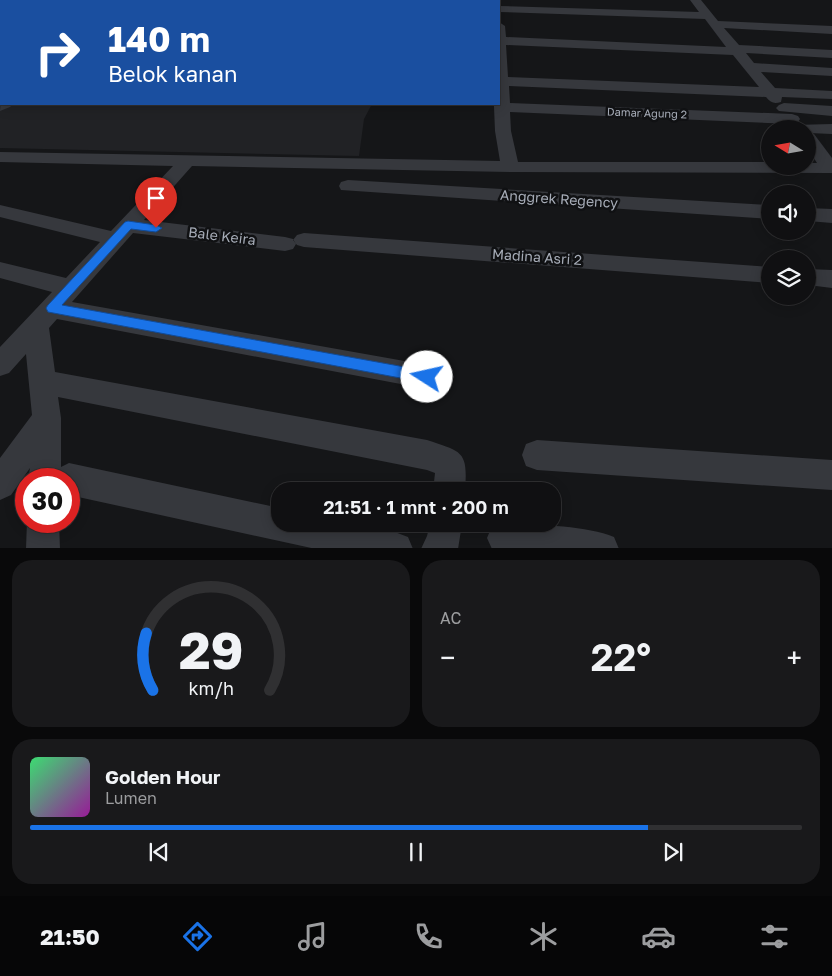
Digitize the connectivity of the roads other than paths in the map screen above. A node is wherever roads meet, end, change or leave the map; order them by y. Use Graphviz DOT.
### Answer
graph roads {
  1 [pos="696,0"];
  2 [pos="500,1"];
  3 [pos="500,10"];
  4 [pos="637,14"];
  5 [pos="711,20"];
  6 [pos="832,30"];
  7 [pos="500,33"];
  8 [pos="735,50"];
  9 [pos="832,54"];
  10 [pos="500,57"];
  11 [pos="748,67"];
  12 [pos="832,72"];
  13 [pos="501,81"];
  14 [pos="769,92"];
  15 [pos="832,95"];
  16 [pos="502,107"];
  17 [pos="832,112"];
  18 [pos="794,120"];
  19 [pos="809,120"];
  20 [pos="761,122"];
  21 [pos="816,127"];
  22 [pos="832,129"];
  23 [pos="816,147"];
  24 [pos="0,157"];
  25 [pos="186,162"];
  26 [pos="829,163"];
  27 [pos="510,167"];
  28 [pos="348,186"];
  29 [pos="761,211"];
  30 [pos="0,212"];
  31 [pos="816,215"];
  32 [pos="832,216"];
  33 [pos="122,232"];
  34 [pos="295,242"];
  35 [pos="0,270"];
  36 [pos="761,274"];
  37 [pos="816,278"];
  38 [pos="832,279"];
  39 [pos="71,288"];
  40 [pos="44,317"];
  41 [pos="5,352"];
  42 [pos="427,377"];
  43 [pos="42,382"];
  44 [pos="47,418"];
  45 [pos="536,455"];
  46 [pos="53,468"];
  47 [pos="832,475"];
  48 [pos="450,482"];
  49 [pos="80,483"];
  50 [pos="0,484"];
  51 [pos="445,532"];
  52 [pos="43,533"];
  53 [pos="504,538"];
  54 [pos="43,548"];
  55 [pos="396,548"];
  56 [pos="438,548"];
  57 [pos="602,548"];
  1 -- 5 [label="street"];
  2 -- 4 [label="street"];
  3 -- 4 [label="street"];
  4 -- 5 [label="street"];
  5 -- 6 [label="street"];
  5 -- 8 [label="street"];
  7 -- 8 [label="street"];
  8 -- 9 [label="street"];
  8 -- 11 [label="street"];
  10 -- 13 [label="street"];
  11 -- 12 [label="street"];
  11 -- 14 [label="street"];
  13 -- 14 [label="street"];
  13 -- 16 [label="street"];
  14 -- 15 [label="street"];
  14 -- 18 [label="street"];
  16 -- 20 [label="street, Damar Agung 2"];
  16 -- 27 [label="street"];
  17 -- 19 [label="street"];
  21 -- 22 [label="street"];
  23 -- 26 [label="street"];
  24 -- 25 [label="street"];
  25 -- 27 [label="street"];
  25 -- 33 [label="street"];
  26 -- 27 [label="street"];
  28 -- 29 [label="street, Anggrek Regency"];
  30 -- 33 [label="street, Bale Keira"];
  31 -- 32 [label="street"];
  33 -- 34 [label="street, Bale Keira"];
  33 -- 39 [label="street"];
  34 -- 36 [label="street, Madina Asri 2"];
  35 -- 39 [label="street"];
  37 -- 38 [label="street"];
  39 -- 40 [label="street"];
  40 -- 41 [label="street"];
  40 -- 42 [label="street"];
  40 -- 43 [label="street"];
  43 -- 44 [label="street"];
  43 -- 48 [label="street"];
  44 -- 46 [label="street"];
  44 -- 50 [label="street"];
  45 -- 47 [label="street"];
  49 -- 55 [label="street"];
  51 -- 56 [label="street"];
  52 -- 54 [label="street"];
  53 -- 57 [label="street"];
}
